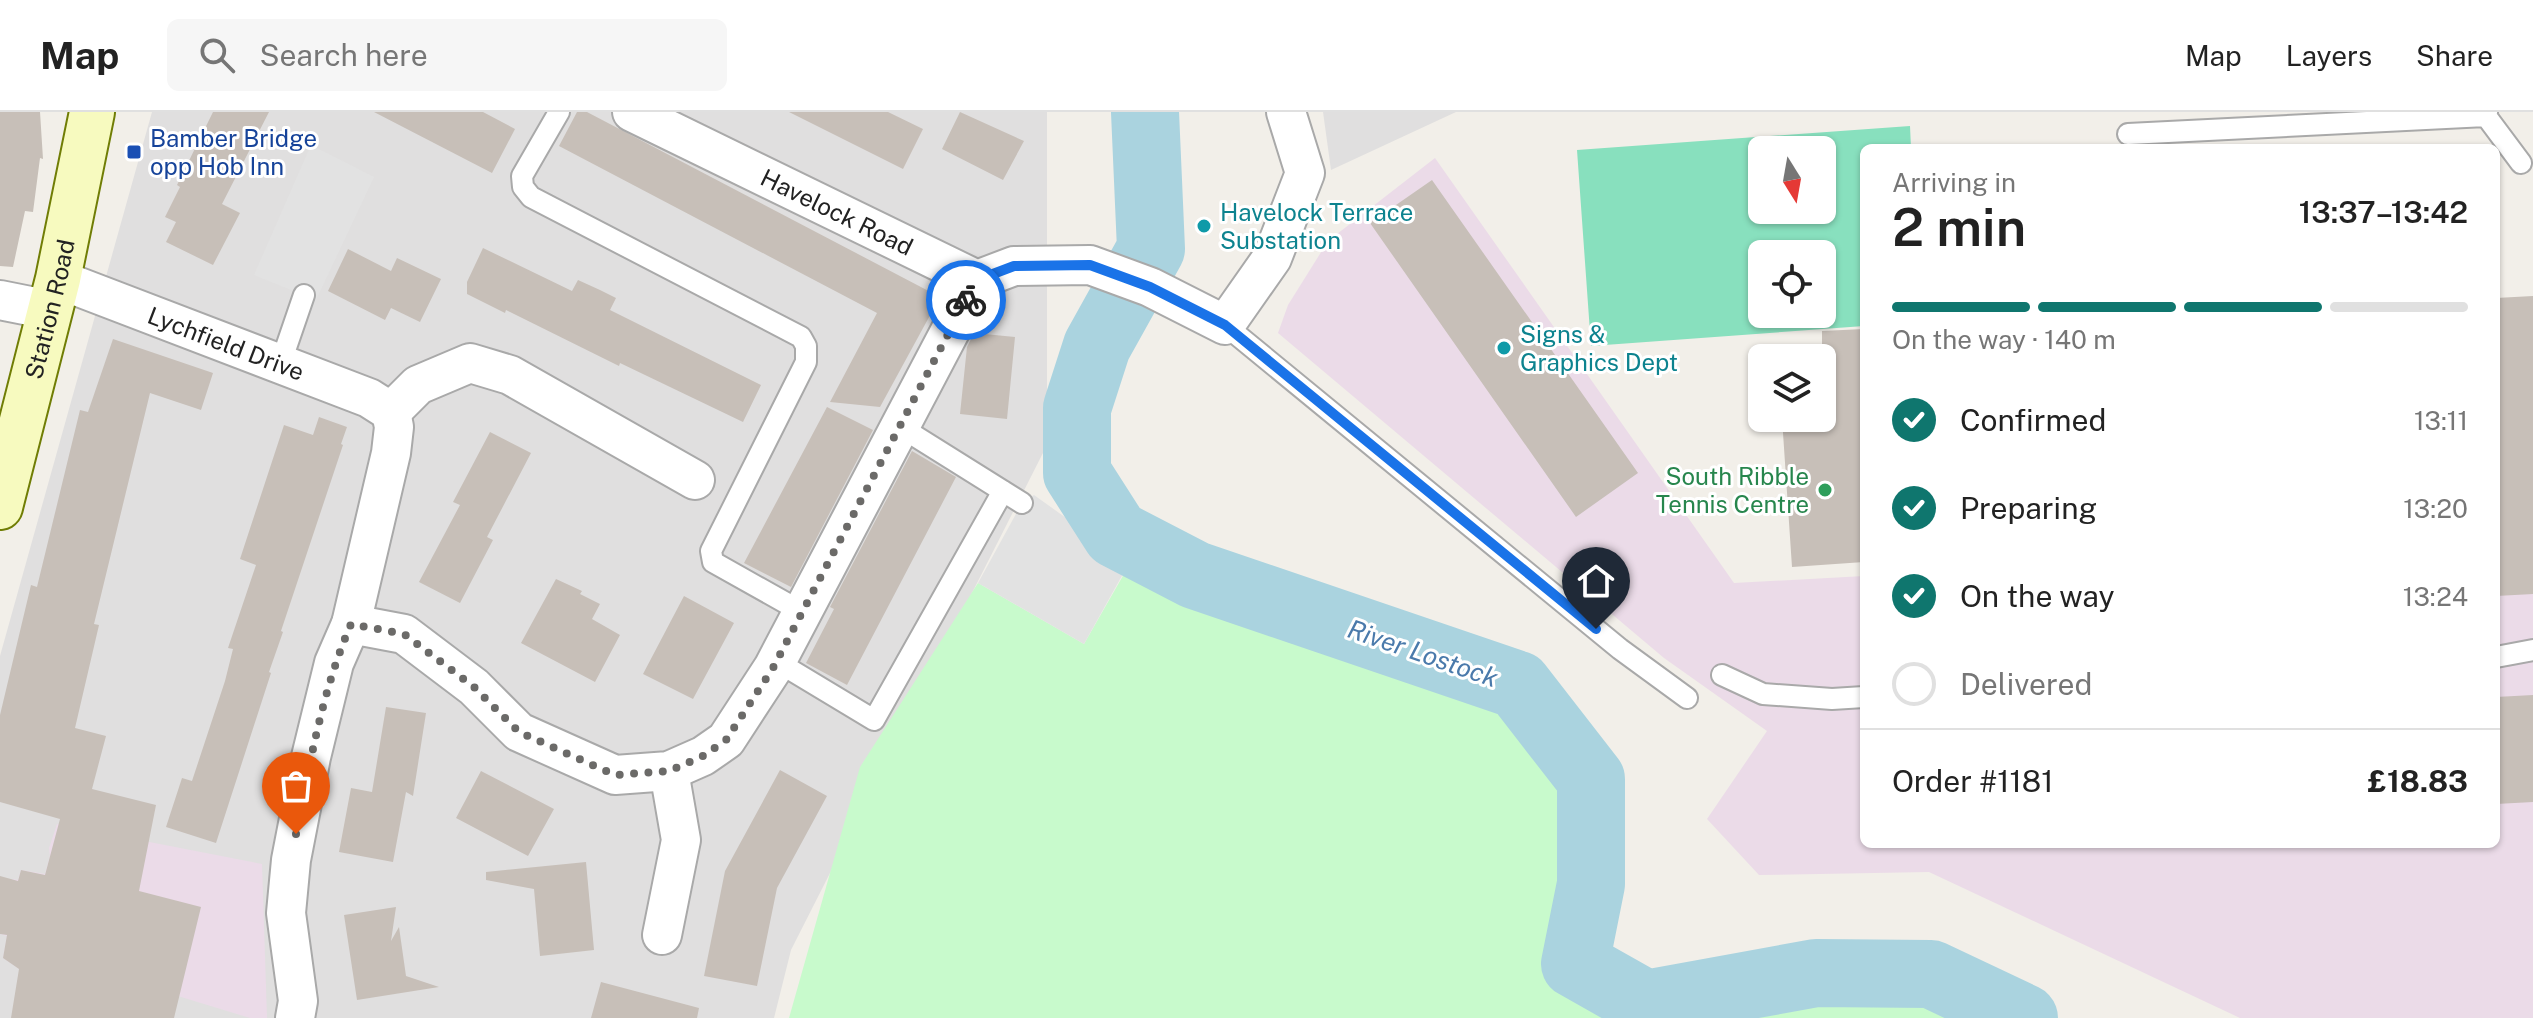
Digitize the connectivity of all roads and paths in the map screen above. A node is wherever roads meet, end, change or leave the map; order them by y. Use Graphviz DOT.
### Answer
graph roads {
  1 [pos="559,112"];
  2 [pos="632,112"];
  3 [pos="1286,112"];
  4 [pos="2486,114"];
  5 [pos="87,120"];
  6 [pos="2128,134"];
  7 [pos="2521,163"];
  8 [pos="977,280"];
  9 [pos="54,294"];
  10 [pos="304,295"];
  11 [pos="0,300"];
  12 [pos="1225,325"];
  13 [pos="280,365"];
  14 [pos="391,412"];
  15 [pos="899,426"];
  16 [pos="695,480"];
  17 [pos="1003,491"];
  18 [pos="1022,503"];
  19 [pos="0,507"];
  20 [pos="802,612"];
  21 [pos="351,624"];
  22 [pos="2533,650"];
  23 [pos="2500,656"];
  24 [pos="776,661"];
  25 [pos="1722,675"];
  26 [pos="1860,697"];
  27 [pos="1687,698"];
  28 [pos="669,771"];
  29 [pos="662,935"];
  30 [pos="295,1018"];
  1 -- 20 [label="lane"];
  2 -- 8 [label="street, Havelock Road"];
  3 -- 12 [label="street"];
  4 -- 6 [label="lane"];
  4 -- 7 [label="lane"];
  5 -- 9 [label="main road, Station Road"];
  8 -- 12 [label="street"];
  8 -- 15 [label="street"];
  9 -- 11 [label="street, Lychfield Drive"];
  9 -- 13 [label="street, Lychfield Drive"];
  9 -- 19 [label="main road, Station Road"];
  10 -- 13 [label="lane"];
  12 -- 27 [label="lane"];
  13 -- 14 [label="street, Lychfield Drive"];
  14 -- 16 [label="street"];
  14 -- 21 [label="street"];
  15 -- 17 [label="lane"];
  15 -- 20 [label="street"];
  17 -- 18 [label="lane"];
  17 -- 24 [label="lane"];
  20 -- 24 [label="street"];
  21 -- 28 [label="street"];
  21 -- 30 [label="street"];
  22 -- 23 [label="lane"];
  24 -- 28 [label="street"];
  25 -- 26 [label="lane"];
  28 -- 29 [label="street"];
}
